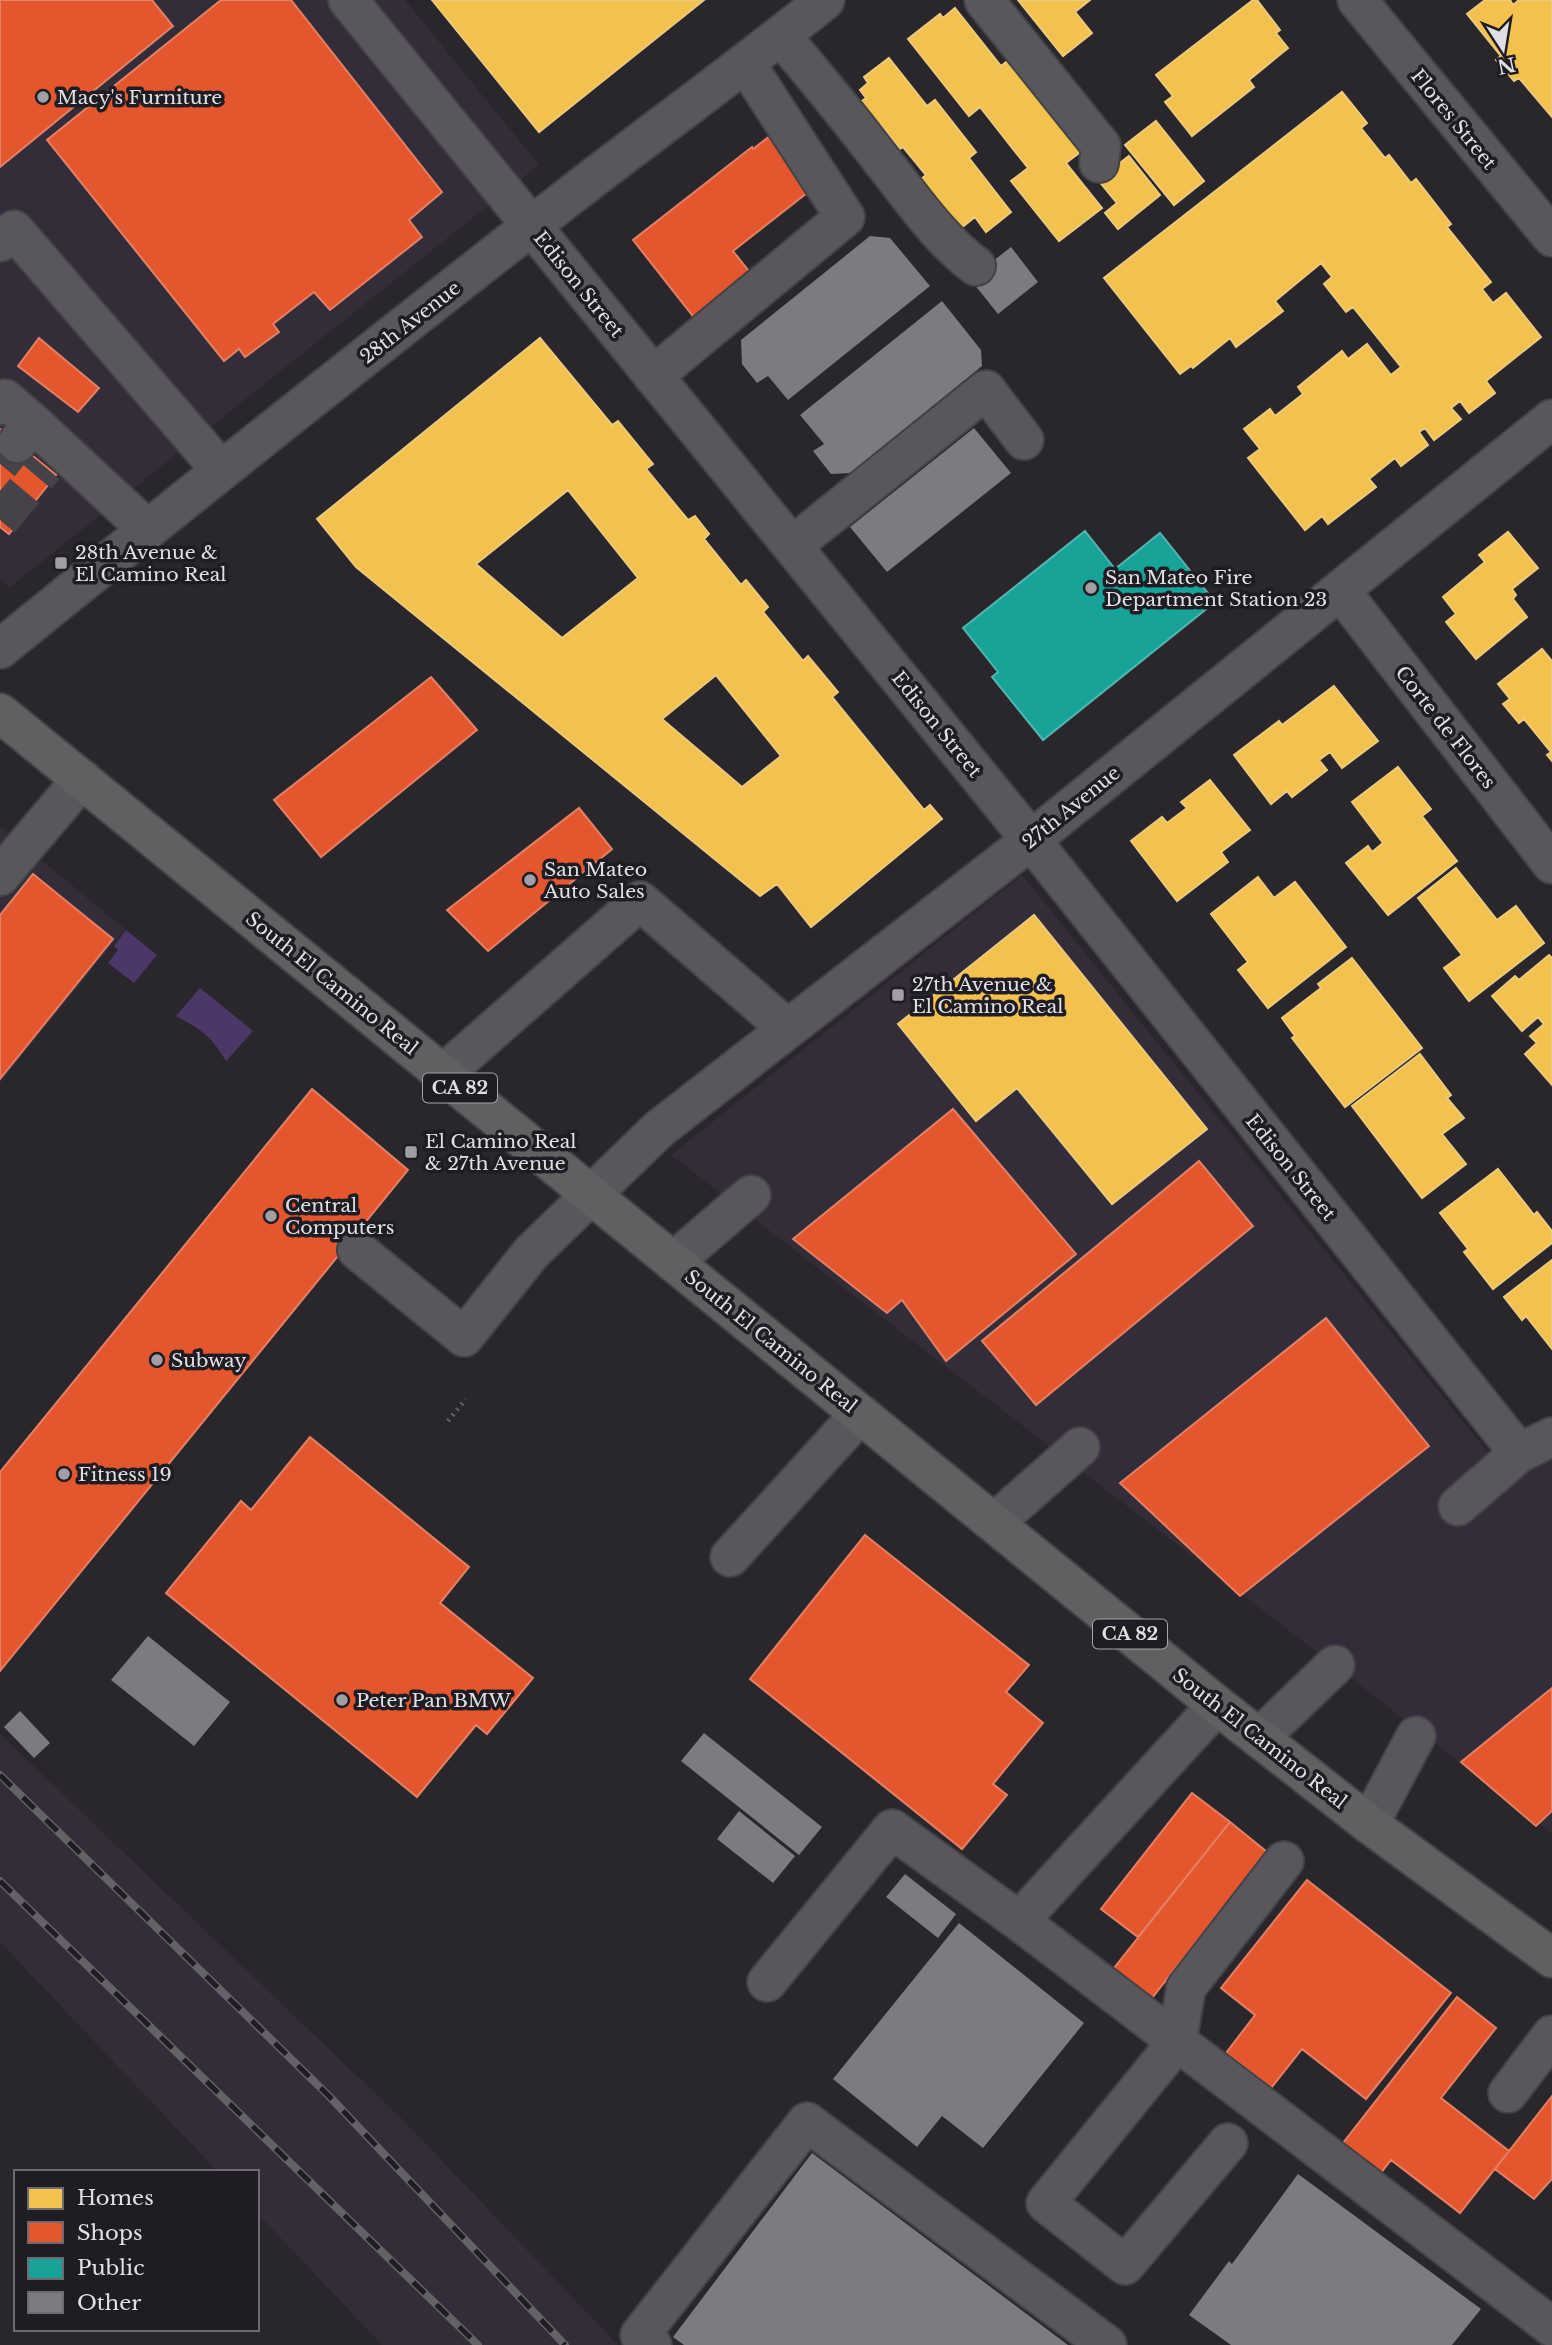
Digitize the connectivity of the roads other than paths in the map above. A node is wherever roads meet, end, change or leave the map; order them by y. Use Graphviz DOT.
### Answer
graph roads {
  1 [pos="348,0"];
  2 [pos="825,0"];
  3 [pos="984,0"];
  4 [pos="1357,0"];
  5 [pos="781,36"];
  6 [pos="746,64"];
  7 [pos="1099,163"];
  8 [pos="532,226"];
  9 [pos="1552,237"];
  10 [pos="0,242"];
  11 [pos="976,266"];
  12 [pos="653,376"];
  13 [pos="0,405"];
  14 [pos="1552,419"];
  15 [pos="1024,440"];
  16 [pos="221,470"];
  17 [pos="148,530"];
  18 [pos="792,546"];
  19 [pos="1340,590"];
  20 [pos="0,649"];
  21 [pos="0,713"];
  22 [pos="82,779"];
  23 [pos="1031,840"];
  24 [pos="1552,864"];
  25 [pos="0,876"];
  26 [pos="788,1029"];
  27 [pos="443,1074"];
  28 [pos="751,1195"];
  29 [pos="592,1196"];
  30 [pos="357,1250"];
  31 [pos="673,1262"];
  32 [pos="860,1414"];
  33 [pos="1536,1445"];
  34 [pos="1080,1447"];
  35 [pos="1458,1506"];
  36 [pos="994,1523"];
  37 [pos="730,1557"];
  38 [pos="1335,1665"];
  39 [pos="1217,1705"];
  40 [pos="1416,1736"];
  41 [pos="1259,1738"];
  42 [pos="1369,1824"];
  43 [pos="1284,1861"];
  44 [pos="1019,1921"];
  45 [pos="1552,1958"];
  46 [pos="767,1982"];
  47 [pos="1552,2035"];
  48 [pos="1177,2042"];
  49 [pos="1508,2093"];
  50 [pos="1228,2143"];
  51 [pos="1540,2331"];
  52 [pos="652,2345"];
  53 [pos="1107,2345"];
  1 -- 8 [label="street, Edison Street"];
  2 -- 5 [label="street, 28th Avenue"];
  3 -- 7 [label="street"];
  4 -- 9 [label="street, Flores Street"];
  5 -- 6 [label="street, 28th Avenue"];
  5 -- 11 [label="street"];
  6 -- 8 [label="street, 28th Avenue"];
  6 -- 12 [label="street"];
  8 -- 12 [label="street, Edison Street"];
  8 -- 16 [label="street, 28th Avenue"];
  10 -- 16 [label="street"];
  12 -- 18 [label="street, Edison Street"];
  13 -- 17 [label="street"];
  14 -- 19 [label="street, 27th Avenue"];
  15 -- 18 [label="street"];
  16 -- 17 [label="street, 28th Avenue"];
  17 -- 20 [label="street, 28th Avenue"];
  18 -- 23 [label="street, Edison Street"];
  19 -- 23 [label="street, 27th Avenue"];
  19 -- 24 [label="street, Corte de Flores"];
  21 -- 22 [label="main road, South El Camino Real / CA 82"];
  22 -- 25 [label="street"];
  22 -- 27 [label="main road, South El Camino Real / CA 82"];
  23 -- 26 [label="street, 27th Avenue"];
  23 -- 33 [label="street, Edison Street"];
  26 -- 27 [label="street"];
  26 -- 29 [label="street, 27th Avenue"];
  27 -- 29 [label="main road, South El Camino Real / CA 82"];
  28 -- 31 [label="street"];
  29 -- 30 [label="street, 27th Avenue"];
  29 -- 31 [label="main road, South El Camino Real / CA 82"];
  31 -- 32 [label="main road, South El Camino Real / CA 82"];
  32 -- 36 [label="main road, South El Camino Real / CA 82"];
  32 -- 37 [label="street"];
  33 -- 35 [label="street"];
  34 -- 36 [label="street"];
  36 -- 39 [label="main road, South El Camino Real / CA 82"];
  38 -- 41 [label="street"];
  39 -- 41 [label="main road, South El Camino Real / CA 82"];
  39 -- 44 [label="street"];
  40 -- 42 [label="street"];
  41 -- 42 [label="main road, South El Camino Real / CA 82"];
  42 -- 45 [label="main road, South El Camino Real / CA 82"];
  43 -- 48 [label="street"];
  44 -- 46 [label="street"];
  44 -- 48 [label="street"];
  47 -- 49 [label="street"];
  48 -- 50 [label="street"];
  48 -- 51 [label="street"];
  52 -- 53 [label="street"];
}
